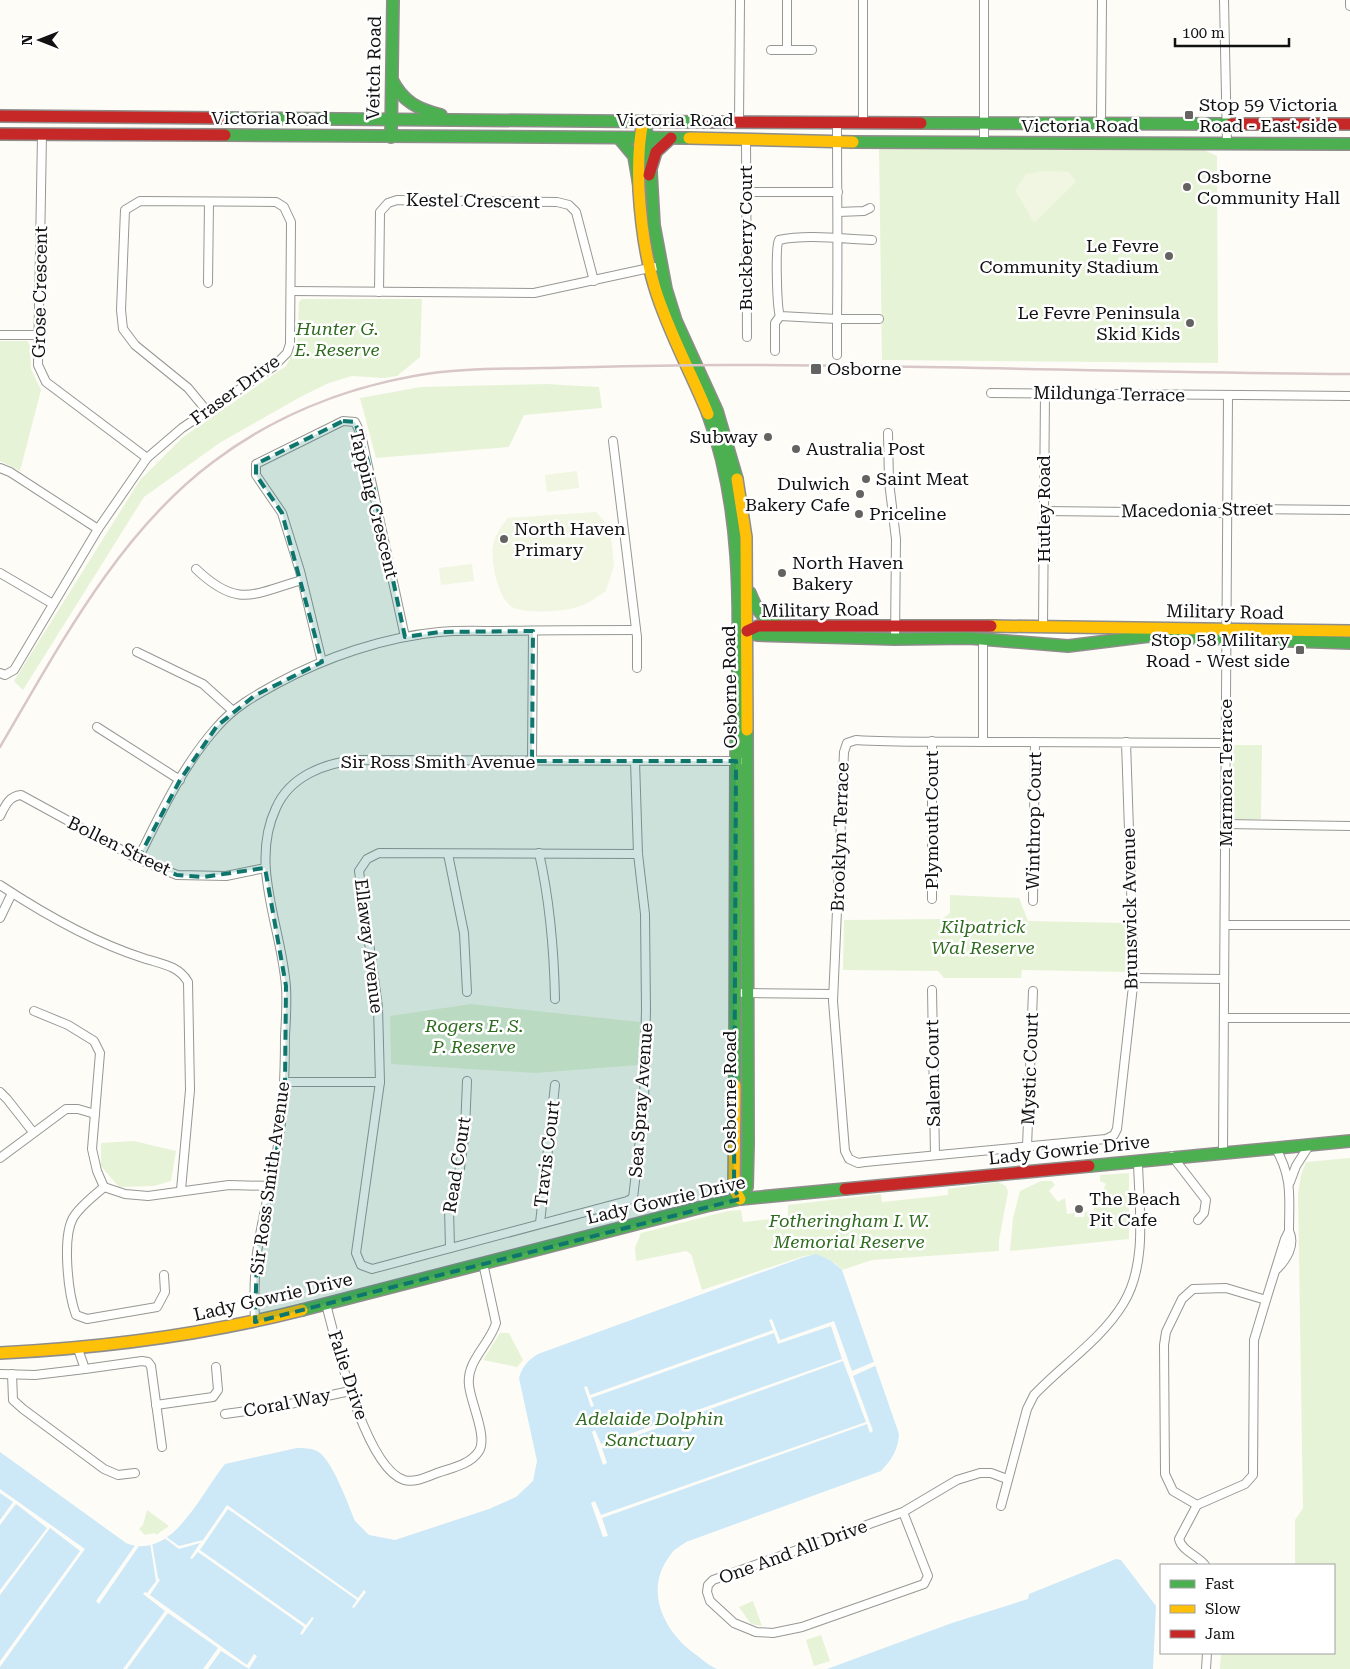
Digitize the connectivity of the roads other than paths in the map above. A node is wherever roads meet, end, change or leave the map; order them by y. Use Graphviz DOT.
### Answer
graph roads {
  1 [pos="393,0"];
  2 [pos="740,0"];
  3 [pos="787,0"];
  4 [pos="863,0"];
  5 [pos="984,0"];
  6 [pos="1102,0"];
  7 [pos="1224,0"];
  8 [pos="1350,0"];
  9 [pos="1350,6"];
  10 [pos="771,50"];
  11 [pos="787,50"];
  12 [pos="812,50"];
  13 [pos="392,80"];
  14 [pos="0,116"];
  15 [pos="391,120"];
  16 [pos="459,120"];
  17 [pos="643,122"];
  18 [pos="739,122"];
  19 [pos="837,122"];
  20 [pos="863,122"];
  21 [pos="983,123"];
  22 [pos="1101,123"];
  23 [pos="1226,124"];
  24 [pos="1278,124"];
  25 [pos="1350,124"];
  26 [pos="0,134"];
  27 [pos="42,134"];
  28 [pos="391,137"];
  29 [pos="619,138"];
  30 [pos="644,138"];
  31 [pos="671,138"];
  32 [pos="746,138"];
  33 [pos="837,142"];
  34 [pos="984,142"];
  35 [pos="1277,143"];
  36 [pos="1227,144"];
  37 [pos="1350,144"];
  38 [pos="649,175"];
  39 [pos="639,185"];
  40 [pos="746,192"];
  41 [pos="838,192"];
  42 [pos="209,202"];
  43 [pos="870,208"];
  44 [pos="838,212"];
  45 [pos="838,239"];
  46 [pos="872,240"];
  47 [pos="655,267"];
  48 [pos="594,281"];
  49 [pos="208,282"];
  50 [pos="291,291"];
  51 [pos="379,292"];
  52 [pos="780,316"];
  53 [pos="837,319"];
  54 [pos="879,319"];
  55 [pos="0,335"];
  56 [pos="39,335"];
  57 [pos="747,337"];
  58 [pos="775,351"];
  59 [pos="837,355"];
  60 [pos="991,393"];
  61 [pos="1045,393"];
  62 [pos="1228,395"];
  63 [pos="1350,396"];
  64 [pos="207,411"];
  65 [pos="888,433"];
  66 [pos="613,441"];
  67 [pos="148,458"];
  68 [pos="0,468"];
  69 [pos="725,469"];
  70 [pos="738,480"];
  71 [pos="730,491"];
  72 [pos="1228,510"];
  73 [pos="1350,510"];
  74 [pos="1044,511"];
  75 [pos="98,529"];
  76 [pos="196,569"];
  77 [pos="0,573"];
  78 [pos="302,580"];
  79 [pos="747,584"];
  80 [pos="53,604"];
  81 [pos="738,615"];
  82 [pos="896,626"];
  83 [pos="1043,626"];
  84 [pos="533,630"];
  85 [pos="636,630"];
  86 [pos="747,631"];
  87 [pos="786,631"];
  88 [pos="1350,631"];
  89 [pos="1227,634"];
  90 [pos="405,637"];
  91 [pos="895,639"];
  92 [pos="984,639"];
  93 [pos="1350,643"];
  94 [pos="742,649"];
  95 [pos="137,652"];
  96 [pos="322,662"];
  97 [pos="637,668"];
  98 [pos="0,673"];
  99 [pos="233,711"];
  100 [pos="97,727"];
  101 [pos="932,741"];
  102 [pos="983,742"];
  103 [pos="1036,742"];
  104 [pos="1126,742"];
  105 [pos="1226,743"];
  106 [pos="532,761"];
  107 [pos="635,761"];
  108 [pos="736,761"];
  109 [pos="748,761"];
  110 [pos="180,780"];
  111 [pos="0,816"];
  112 [pos="1226,824"];
  113 [pos="1350,826"];
  114 [pos="539,853"];
  115 [pos="448,854"];
  116 [pos="638,854"];
  117 [pos="138,859"];
  118 [pos="265,868"];
  119 [pos="0,885"];
  120 [pos="12,893"];
  121 [pos="932,899"];
  122 [pos="1033,901"];
  123 [pos="0,918"];
  124 [pos="1350,925"];
  125 [pos="1225,926"];
  126 [pos="1134,978"];
  127 [pos="1224,979"];
  128 [pos="932,990"];
  129 [pos="1033,991"];
  130 [pos="467,992"];
  131 [pos="735,993"];
  132 [pos="749,993"];
  133 [pos="833,994"];
  134 [pos="555,999"];
  135 [pos="34,1011"];
  136 [pos="1224,1018"];
  137 [pos="1350,1018"];
  138 [pos="467,1081"];
  139 [pos="284,1082"];
  140 [pos="380,1082"];
  141 [pos="555,1085"];
  142 [pos="0,1092"];
  143 [pos="95,1114"];
  144 [pos="32,1132"];
  145 [pos="1350,1140"];
  146 [pos="1310,1144"];
  147 [pos="1027,1147"];
  148 [pos="1274,1147"];
  149 [pos="1223,1152"];
  150 [pos="935,1156"];
  151 [pos="1172,1156"];
  152 [pos="0,1158"];
  153 [pos="1138,1162"];
  154 [pos="1290,1182"];
  155 [pos="271,1186"];
  156 [pos="104,1187"];
  157 [pos="181,1190"];
  158 [pos="740,1199"];
  159 [pos="1198,1220"];
  160 [pos="540,1223"];
  161 [pos="450,1248"];
  162 [pos="483,1263"];
  163 [pos="372,1269"];
  164 [pos="164,1275"];
  165 [pos="1266,1300"];
  166 [pos="326,1304"];
  167 [pos="255,1322"];
  168 [pos="78,1349"];
  169 [pos="0,1353"];
  170 [pos="216,1367"];
  171 [pos="85,1369"];
  172 [pos="0,1374"];
  173 [pos="12,1374"];
  174 [pos="350,1391"];
  175 [pos="156,1405"];
  176 [pos="225,1414"];
  177 [pos="162,1447"];
  178 [pos="135,1473"];
  179 [pos="1007,1479"];
  180 [pos="1197,1505"];
  181 [pos="1001,1506"];
  182 [pos="903,1512"];
  183 [pos="1204,1564"];
  184 [pos="1207,1654"];
  185 [pos="1206,1669"];
  1 -- 13 [label="main road, Veitch Road"];
  2 -- 18 [label="street"];
  3 -- 11 [label="street"];
  4 -- 20 [label="street"];
  5 -- 21 [label="street"];
  6 -- 22 [label="street"];
  7 -- 23 [label="street"];
  8 -- 9 [label="street"];
  10 -- 11 [label="street"];
  11 -- 12 [label="street"];
  13 -- 15 [label="main road, Veitch Road"];
  13 -- 16 [label="main road"];
  14 -- 15 [label="main road, Victoria Road"];
  15 -- 16 [label="main road, Victoria Road"];
  15 -- 28 [label="main road, Veitch Road"];
  16 -- 17 [label="main road, Victoria Road"];
  17 -- 18 [label="main road, Victoria Road"];
  17 -- 30 [label="main road, Osborne Road"];
  18 -- 19 [label="main road, Victoria Road"];
  19 -- 20 [label="main road, Victoria Road"];
  19 -- 33 [label="street"];
  20 -- 21 [label="main road, Victoria Road"];
  21 -- 22 [label="main road, Victoria Road"];
  21 -- 34 [label="street"];
  22 -- 23 [label="main road, Victoria Road"];
  23 -- 24 [label="main road, Victoria Road"];
  23 -- 36 [label="street"];
  24 -- 25 [label="main road, Victoria Road"];
  24 -- 35 [label="main road"];
  26 -- 27 [label="main road, Victoria Road"];
  27 -- 28 [label="main road, Victoria Road"];
  27 -- 56 [label="street, Grose Crescent"];
  28 -- 29 [label="main road, Victoria Road"];
  29 -- 30 [label="main road, Victoria Road"];
  29 -- 39 [label="main road"];
  30 -- 31 [label="main road, Victoria Road"];
  30 -- 38 [label="main road, Osborne Road"];
  30 -- 39 [label="main road, Osborne Road"];
  31 -- 32 [label="main road, Victoria Road"];
  31 -- 38 [label="main road"];
  32 -- 33 [label="main road, Victoria Road"];
  32 -- 40 [label="street, Buckberry Court"];
  33 -- 34 [label="main road, Victoria Road"];
  33 -- 41 [label="street"];
  34 -- 36 [label="main road, Victoria Road"];
  35 -- 36 [label="main road, Victoria Road"];
  35 -- 37 [label="main road, Victoria Road"];
  38 -- 47 [label="main road, Osborne Road"];
  39 -- 47 [label="main road, Osborne Road"];
  40 -- 41 [label="street"];
  40 -- 57 [label="street, Buckberry Court"];
  41 -- 44 [label="street"];
  42 -- 49 [label="street"];
  42 -- 50 [label="street"];
  42 -- 64 [label="street"];
  43 -- 44 [label="street"];
  44 -- 45 [label="street"];
  45 -- 46 [label="street"];
  45 -- 52 [label="street"];
  45 -- 53 [label="street"];
  47 -- 48 [label="street"];
  47 -- 69 [label="main road, Osborne Road"];
  47 -- 70 [label="main road, Osborne Road"];
  48 -- 51 [label="street"];
  48 -- 51 [label="street, Kestel Crescent"];
  50 -- 51 [label="street"];
  50 -- 64 [label="street, Fraser Drive"];
  52 -- 53 [label="street"];
  52 -- 58 [label="street"];
  53 -- 54 [label="street"];
  53 -- 59 [label="street"];
  55 -- 56 [label="street"];
  56 -- 67 [label="street, Grose Crescent"];
  60 -- 61 [label="street, Mildunga Terrace"];
  61 -- 62 [label="street, Mildunga Terrace"];
  61 -- 74 [label="street, Hutley Road"];
  62 -- 63 [label="street, Mildunga Terrace"];
  62 -- 72 [label="street, Marmora Terrace"];
  64 -- 67 [label="street, Fraser Drive"];
  65 -- 82 [label="street"];
  66 -- 85 [label="street"];
  67 -- 75 [label="street, Fraser Drive"];
  68 -- 75 [label="street"];
  69 -- 70 [label="main road"];
  69 -- 71 [label="main road, Osborne Road"];
  70 -- 71 [label="main road"];
  70 -- 79 [label="main road, Osborne Road"];
  71 -- 81 [label="main road, Osborne Road"];
  72 -- 73 [label="street, Macedonia Street"];
  72 -- 74 [label="street, Macedonia Street"];
  72 -- 89 [label="street, Marmora Terrace"];
  74 -- 83 [label="street, Hutley Road"];
  75 -- 80 [label="street, Fraser Drive"];
  76 -- 78 [label="street"];
  77 -- 80 [label="street"];
  78 -- 90 [label="street, Tapping Crescent"];
  78 -- 96 [label="street, Tapping Crescent"];
  79 -- 86 [label="main road, Osborne Road"];
  79 -- 87 [label="main road"];
  80 -- 98 [label="street, Fraser Drive"];
  81 -- 86 [label="main road"];
  81 -- 94 [label="main road, Osborne Road"];
  82 -- 83 [label="main road, Military Road"];
  82 -- 87 [label="main road, Military Road"];
  82 -- 91 [label="street"];
  83 -- 89 [label="main road, Military Road"];
  84 -- 85 [label="street"];
  84 -- 90 [label="street"];
  84 -- 106 [label="street"];
  85 -- 97 [label="street"];
  86 -- 87 [label="main road, Military Road"];
  86 -- 94 [label="main road"];
  87 -- 91 [label="main road, Military Road"];
  87 -- 94 [label="main road"];
  88 -- 89 [label="main road, Military Road"];
  89 -- 92 [label="main road, Military Road"];
  89 -- 93 [label="main road, Military Road"];
  89 -- 105 [label="street, Marmora Terrace"];
  90 -- 96 [label="street"];
  91 -- 92 [label="main road, Military Road"];
  92 -- 102 [label="street"];
  94 -- 108 [label="main road, Osborne Road"];
  94 -- 109 [label="main road, Osborne Road"];
  95 -- 99 [label="street"];
  96 -- 99 [label="street"];
  99 -- 110 [label="street"];
  100 -- 110 [label="street"];
  101 -- 102 [label="street, Brooklyn Terrace"];
  101 -- 121 [label="street, Plymouth Court"];
  101 -- 133 [label="street, Brooklyn Terrace"];
  102 -- 103 [label="street, Brooklyn Terrace"];
  103 -- 104 [label="street, Brooklyn Terrace"];
  103 -- 122 [label="street, Winthrop Court"];
  104 -- 105 [label="street, Brooklyn Terrace"];
  104 -- 126 [label="street, Brunswick Avenue"];
  105 -- 112 [label="street, Marmora Terrace"];
  106 -- 107 [label="street, Sir Ross Smith Avenue"];
  106 -- 118 [label="street, Sir Ross Smith Avenue"];
  107 -- 108 [label="street, Sir Ross Smith Avenue"];
  107 -- 116 [label="street, Sea Spray Avenue"];
  108 -- 109 [label="street, Sir Ross Smith Avenue"];
  108 -- 131 [label="main road, Osborne Road"];
  109 -- 132 [label="main road, Osborne Road"];
  110 -- 117 [label="street"];
  111 -- 117 [label="street, Bollen Street"];
  112 -- 113 [label="street"];
  112 -- 125 [label="street, Marmora Terrace"];
  114 -- 115 [label="street, Ellaway Avenue"];
  114 -- 116 [label="street, Ellaway Avenue"];
  114 -- 134 [label="street"];
  115 -- 130 [label="street"];
  115 -- 140 [label="street, Ellaway Avenue"];
  116 -- 160 [label="street, Sea Spray Avenue"];
  117 -- 118 [label="street, Bollen Street"];
  118 -- 139 [label="street, Sir Ross Smith Avenue"];
  119 -- 120 [label="street"];
  120 -- 123 [label="street"];
  120 -- 157 [label="street"];
  124 -- 125 [label="street"];
  125 -- 127 [label="street, Marmora Terrace"];
  126 -- 127 [label="street"];
  126 -- 147 [label="street, Brunswick Avenue"];
  127 -- 136 [label="street, Marmora Terrace"];
  128 -- 150 [label="street, Salem Court"];
  129 -- 147 [label="street, Mystic Court"];
  131 -- 132 [label="street"];
  131 -- 158 [label="main road, Osborne Road"];
  132 -- 133 [label="street"];
  132 -- 158 [label="main road, Osborne Road"];
  133 -- 150 [label="street, Brooklyn Terrace"];
  135 -- 143 [label="street"];
  136 -- 137 [label="street"];
  136 -- 149 [label="street, Marmora Terrace"];
  138 -- 161 [label="street, Read Court"];
  139 -- 140 [label="street"];
  139 -- 155 [label="street, Sir Ross Smith Avenue"];
  140 -- 163 [label="street, Ellaway Avenue"];
  141 -- 160 [label="street, Travis Court"];
  142 -- 144 [label="street"];
  143 -- 144 [label="street"];
  143 -- 156 [label="street"];
  144 -- 152 [label="street"];
  145 -- 146 [label="main road, Lady Gowrie Drive"];
  146 -- 148 [label="main road, Lady Gowrie Drive"];
  146 -- 154 [label="street"];
  147 -- 150 [label="street"];
  148 -- 149 [label="main road, Lady Gowrie Drive"];
  148 -- 154 [label="street"];
  149 -- 151 [label="main road, Lady Gowrie Drive"];
  151 -- 153 [label="main road, Lady Gowrie Drive"];
  151 -- 159 [label="street"];
  153 -- 158 [label="main road, Lady Gowrie Drive"];
  153 -- 179 [label="street"];
  154 -- 165 [label="street"];
  155 -- 157 [label="street"];
  155 -- 167 [label="street, Sir Ross Smith Avenue"];
  156 -- 157 [label="street"];
  156 -- 164 [label="street"];
  158 -- 162 [label="main road, Lady Gowrie Drive"];
  160 -- 161 [label="street, Sea Spray Avenue"];
  161 -- 163 [label="street, Sea Spray Avenue"];
  162 -- 166 [label="main road, Lady Gowrie Drive"];
  162 -- 174 [label="street, Falie Drive"];
  165 -- 180 [label="street"];
  165 -- 180 [label="street"];
  166 -- 167 [label="main road, Lady Gowrie Drive"];
  166 -- 174 [label="street, Falie Drive"];
  167 -- 168 [label="main road, Lady Gowrie Drive"];
  168 -- 169 [label="main road, Lady Gowrie Drive"];
  168 -- 171 [label="street"];
  170 -- 175 [label="street"];
  171 -- 173 [label="street"];
  171 -- 175 [label="street"];
  172 -- 173 [label="street"];
  173 -- 178 [label="street"];
  174 -- 176 [label="street, Coral Way"];
  175 -- 177 [label="street"];
  179 -- 181 [label="street"];
  179 -- 182 [label="street, One And All Drive"];
  180 -- 183 [label="street"];
  182 -- 182 [label="street, One And All Drive"];
  184 -- 185 [label="street"];
}
